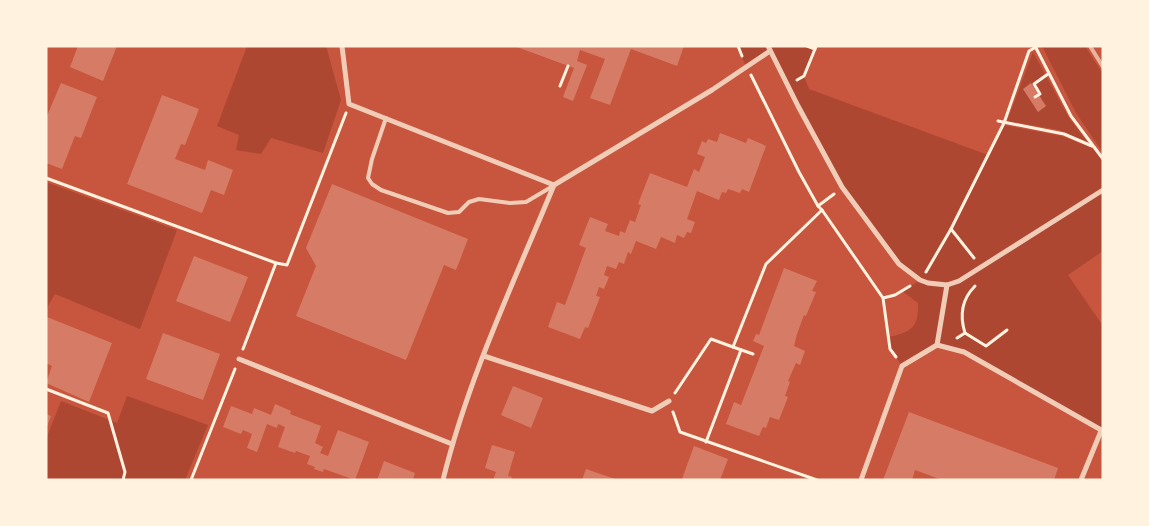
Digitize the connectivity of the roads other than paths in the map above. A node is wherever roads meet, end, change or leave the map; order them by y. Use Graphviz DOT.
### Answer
graph roads {
  1 [pos="342,46"];
  2 [pos="769,48"];
  3 [pos="386,118"];
  4 [pos="554,185"];
  5 [pos="1103,190"];
  6 [pos="947,285"];
  7 [pos="937,345"];
  8 [pos="484,356"];
  9 [pos="239,359"];
  10 [pos="670,401"];
  11 [pos="1102,431"];
  12 [pos="452,444"];
  13 [pos="443,480"];
  14 [pos="861,480"];
  15 [pos="1081,480"];
  1 -- 3 [label="street"];
  2 -- 4 [label="street"];
  2 -- 6 [label="street"];
  3 -- 4 [label="street"];
  3 -- 4 [label="lane"];
  4 -- 8 [label="street"];
  5 -- 6 [label="street"];
  6 -- 7 [label="street"];
  7 -- 11 [label="street"];
  7 -- 14 [label="street"];
  8 -- 10 [label="street"];
  8 -- 12 [label="street"];
  9 -- 12 [label="street"];
  11 -- 15 [label="street"];
  12 -- 13 [label="street"];
}
